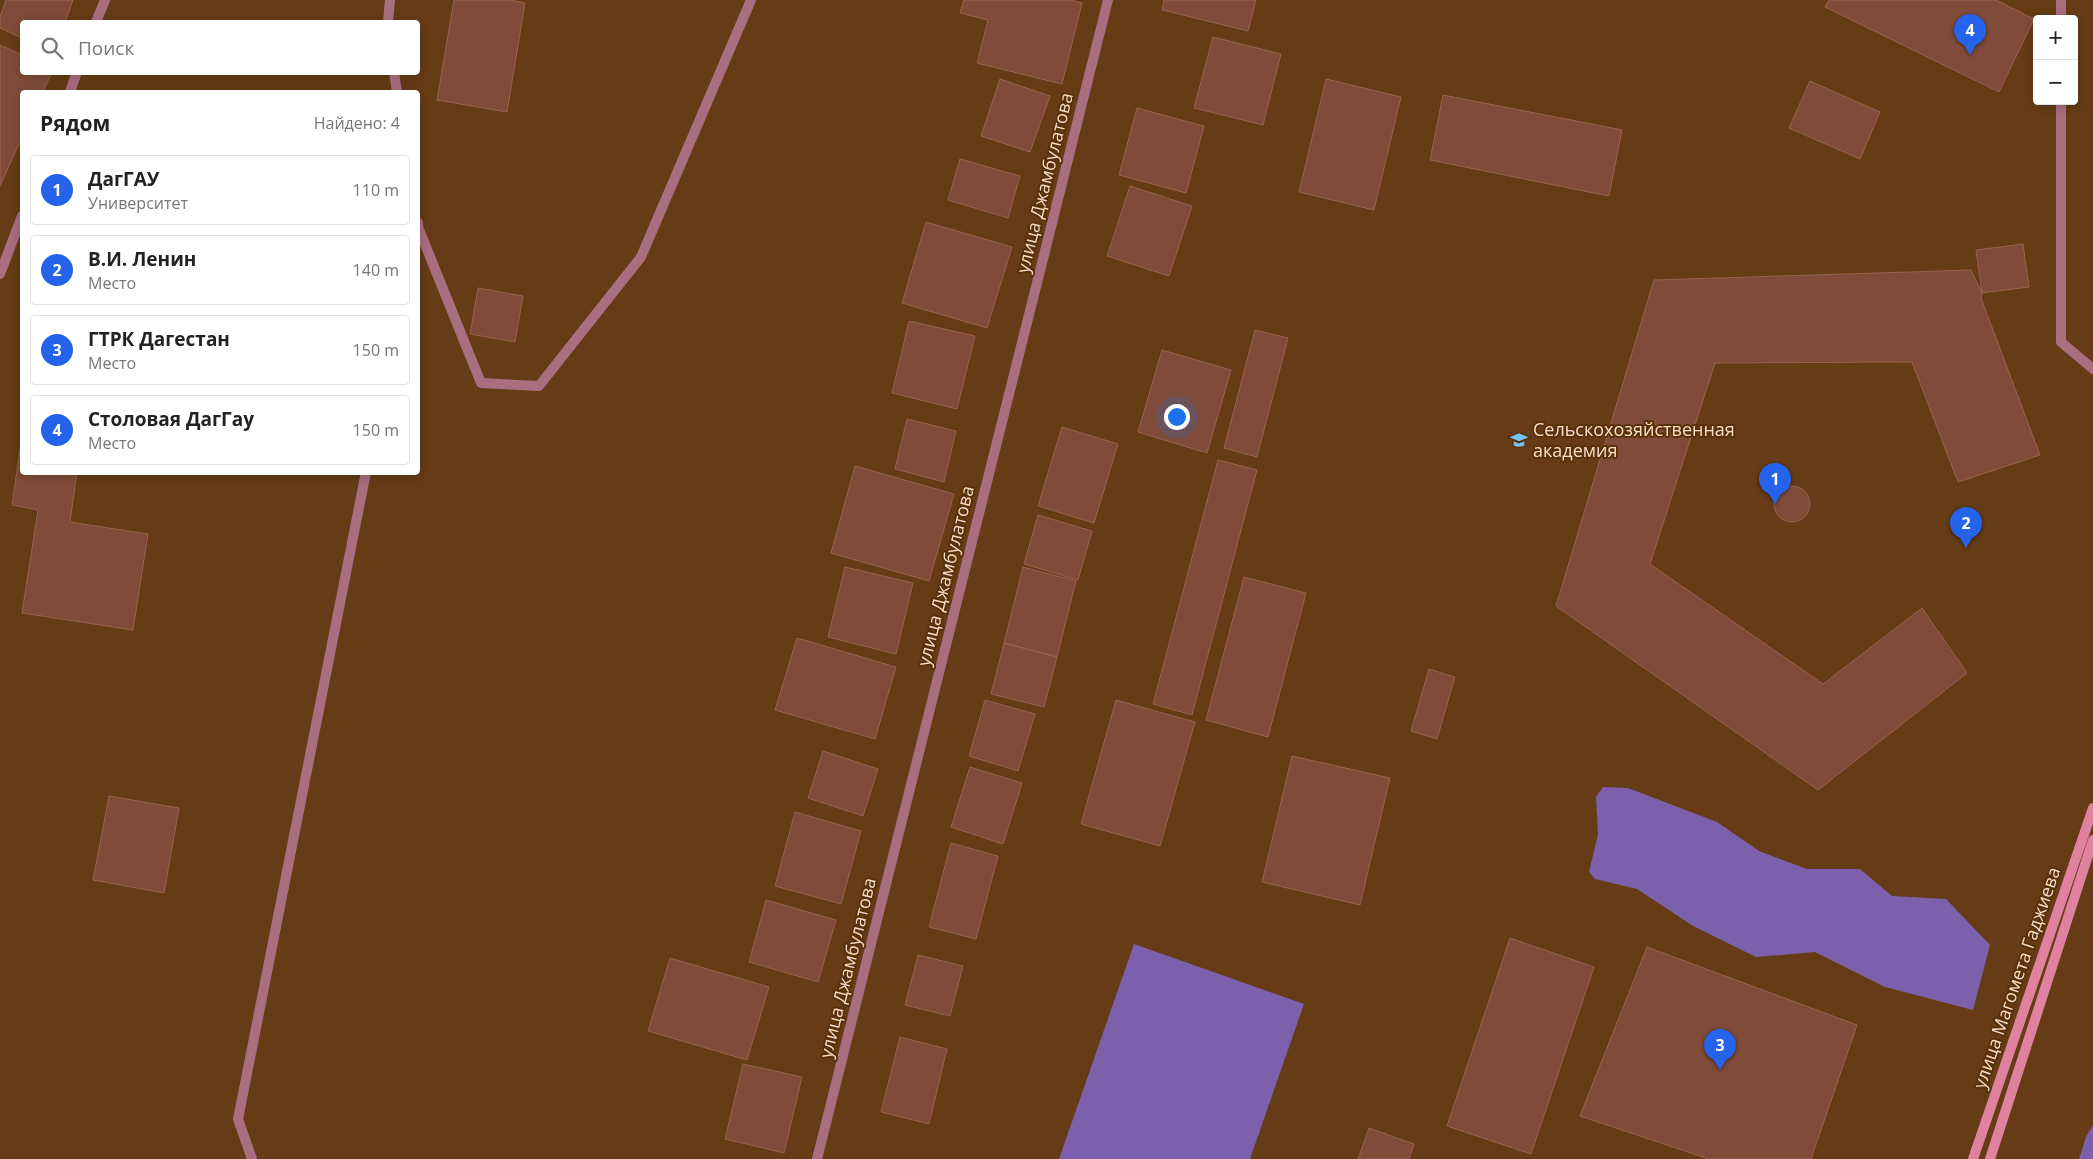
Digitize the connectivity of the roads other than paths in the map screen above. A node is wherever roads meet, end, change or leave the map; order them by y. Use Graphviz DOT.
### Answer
graph roads {
  1 [pos="105,0"];
  2 [pos="390,0"];
  3 [pos="751,0"];
  4 [pos="1108,0"];
  5 [pos="2061,0"];
  6 [pos="2061,15"];
  7 [pos="97,20"];
  8 [pos="388,20"];
  9 [pos="76,75"];
  10 [pos="394,75"];
  11 [pos="71,90"];
  12 [pos="397,90"];
  13 [pos="2061,105"];
  14 [pos="20,221"];
  15 [pos="420,232"];
  16 [pos="0,274"];
  17 [pos="2093,368"];
  18 [pos="365,475"];
  19 [pos="2093,808"];
  20 [pos="2093,840"];
  21 [pos="252,1159"];
  22 [pos="817,1159"];
  23 [pos="1973,1159"];
  24 [pos="1990,1159"];
  1 -- 7 [label="street"];
  2 -- 8 [label="street"];
  3 -- 15 [label="street"];
  4 -- 22 [label="street, улица Джамбулатова"];
  5 -- 6 [label="street"];
  9 -- 11 [label="street"];
  10 -- 12 [label="street"];
  13 -- 17 [label="street"];
  14 -- 16 [label="street"];
  18 -- 21 [label="street"];
  19 -- 23 [label="main road, улица Магомета Гаджиева"];
  20 -- 24 [label="main road, улица Магомета Гаджиева"];
}
